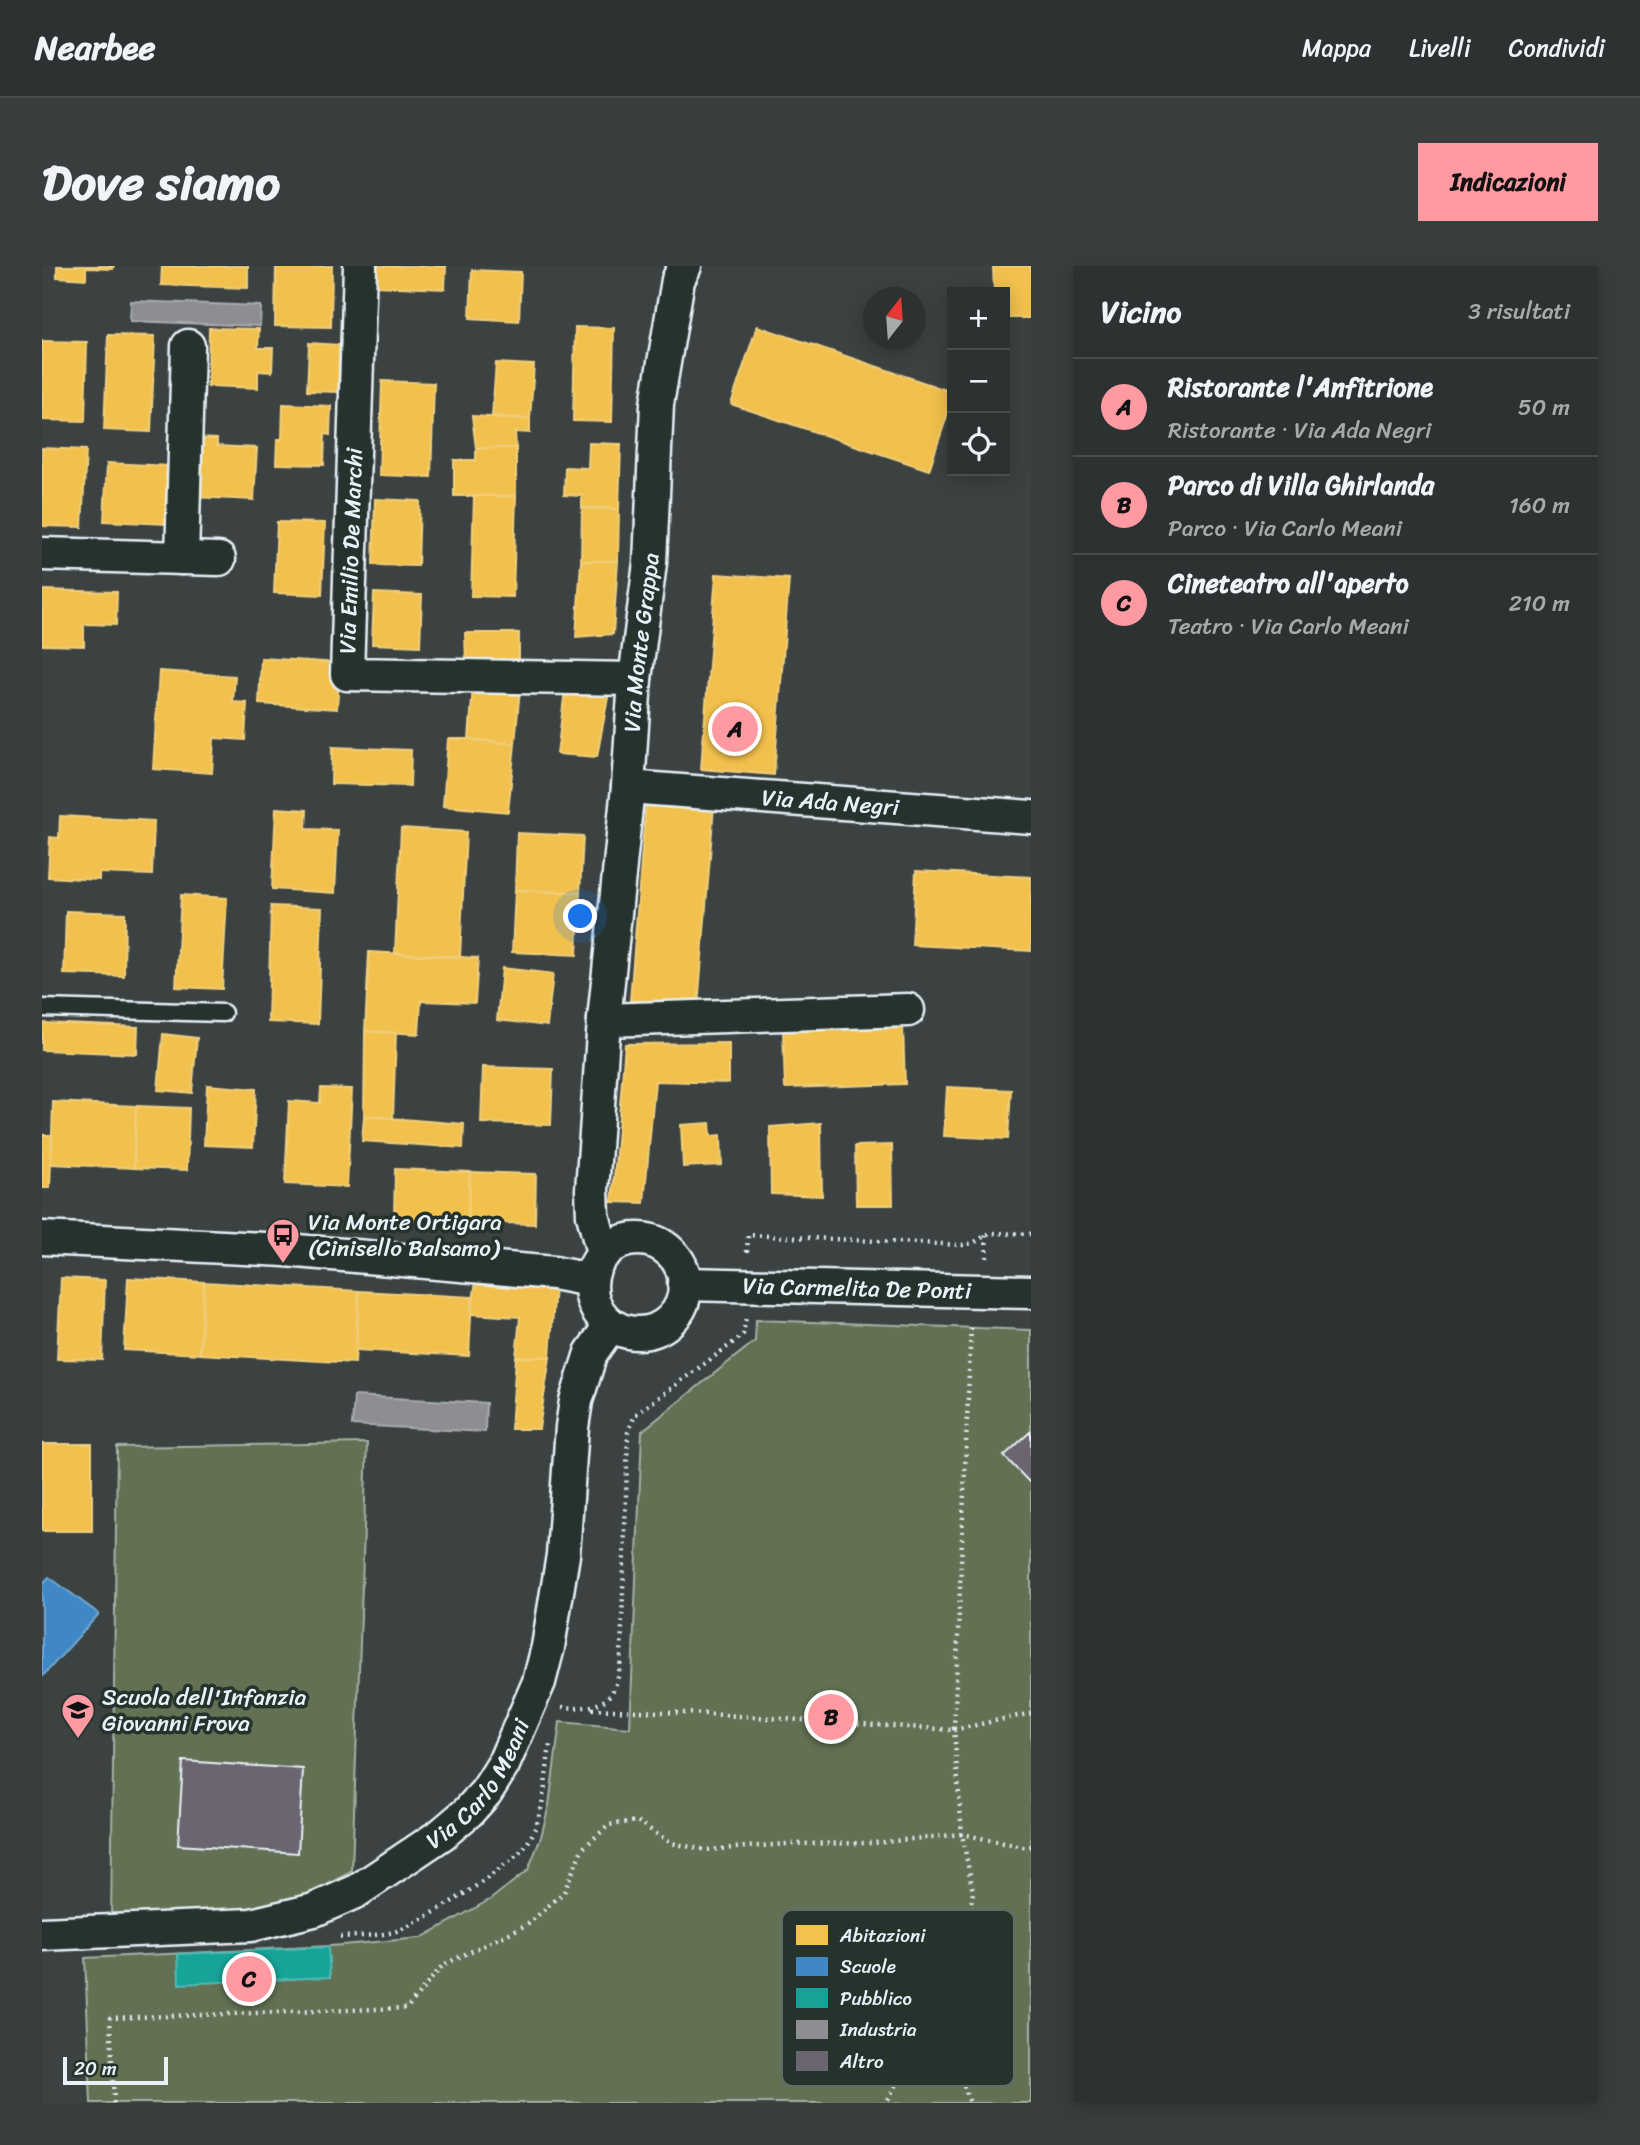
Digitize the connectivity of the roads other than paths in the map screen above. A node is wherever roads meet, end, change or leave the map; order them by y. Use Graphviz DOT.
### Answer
graph roads {
  1 [pos="360,266"];
  2 [pos="685,266"];
  3 [pos="188,346"];
  4 [pos="42,554"];
  5 [pos="182,558"];
  6 [pos="219,559"];
  7 [pos="635,679"];
  8 [pos="628,788"];
  9 [pos="1031,817"];
  10 [pos="42,1008"];
  11 [pos="908,1010"];
  12 [pos="223,1013"];
  13 [pos="604,1020"];
  14 [pos="42,1238"];
  15 [pos="597,1266"];
  16 [pos="684,1284"];
  17 [pos="1031,1292"];
  18 [pos="610,1326"];
  19 [pos="42,1934"];
  1 -- 7 [label="street, Via Emilio De Marchi"];
  2 -- 7 [label="street, Via Monte Grappa"];
  3 -- 5 [label="street"];
  4 -- 5 [label="street"];
  5 -- 6 [label="street"];
  7 -- 8 [label="street, Via Monte Grappa"];
  8 -- 9 [label="street, Via Ada Negri"];
  8 -- 13 [label="street, Via Monte Grappa"];
  10 -- 12 [label="lane"];
  11 -- 13 [label="street"];
  13 -- 15 [label="street, Via Monte Grappa"];
  14 -- 15 [label="street"];
  15 -- 16 [label="street"];
  15 -- 18 [label="street"];
  16 -- 17 [label="street, Via Carmelita De Ponti"];
  16 -- 18 [label="street"];
  18 -- 19 [label="street, Via Carlo Meani"];
}
